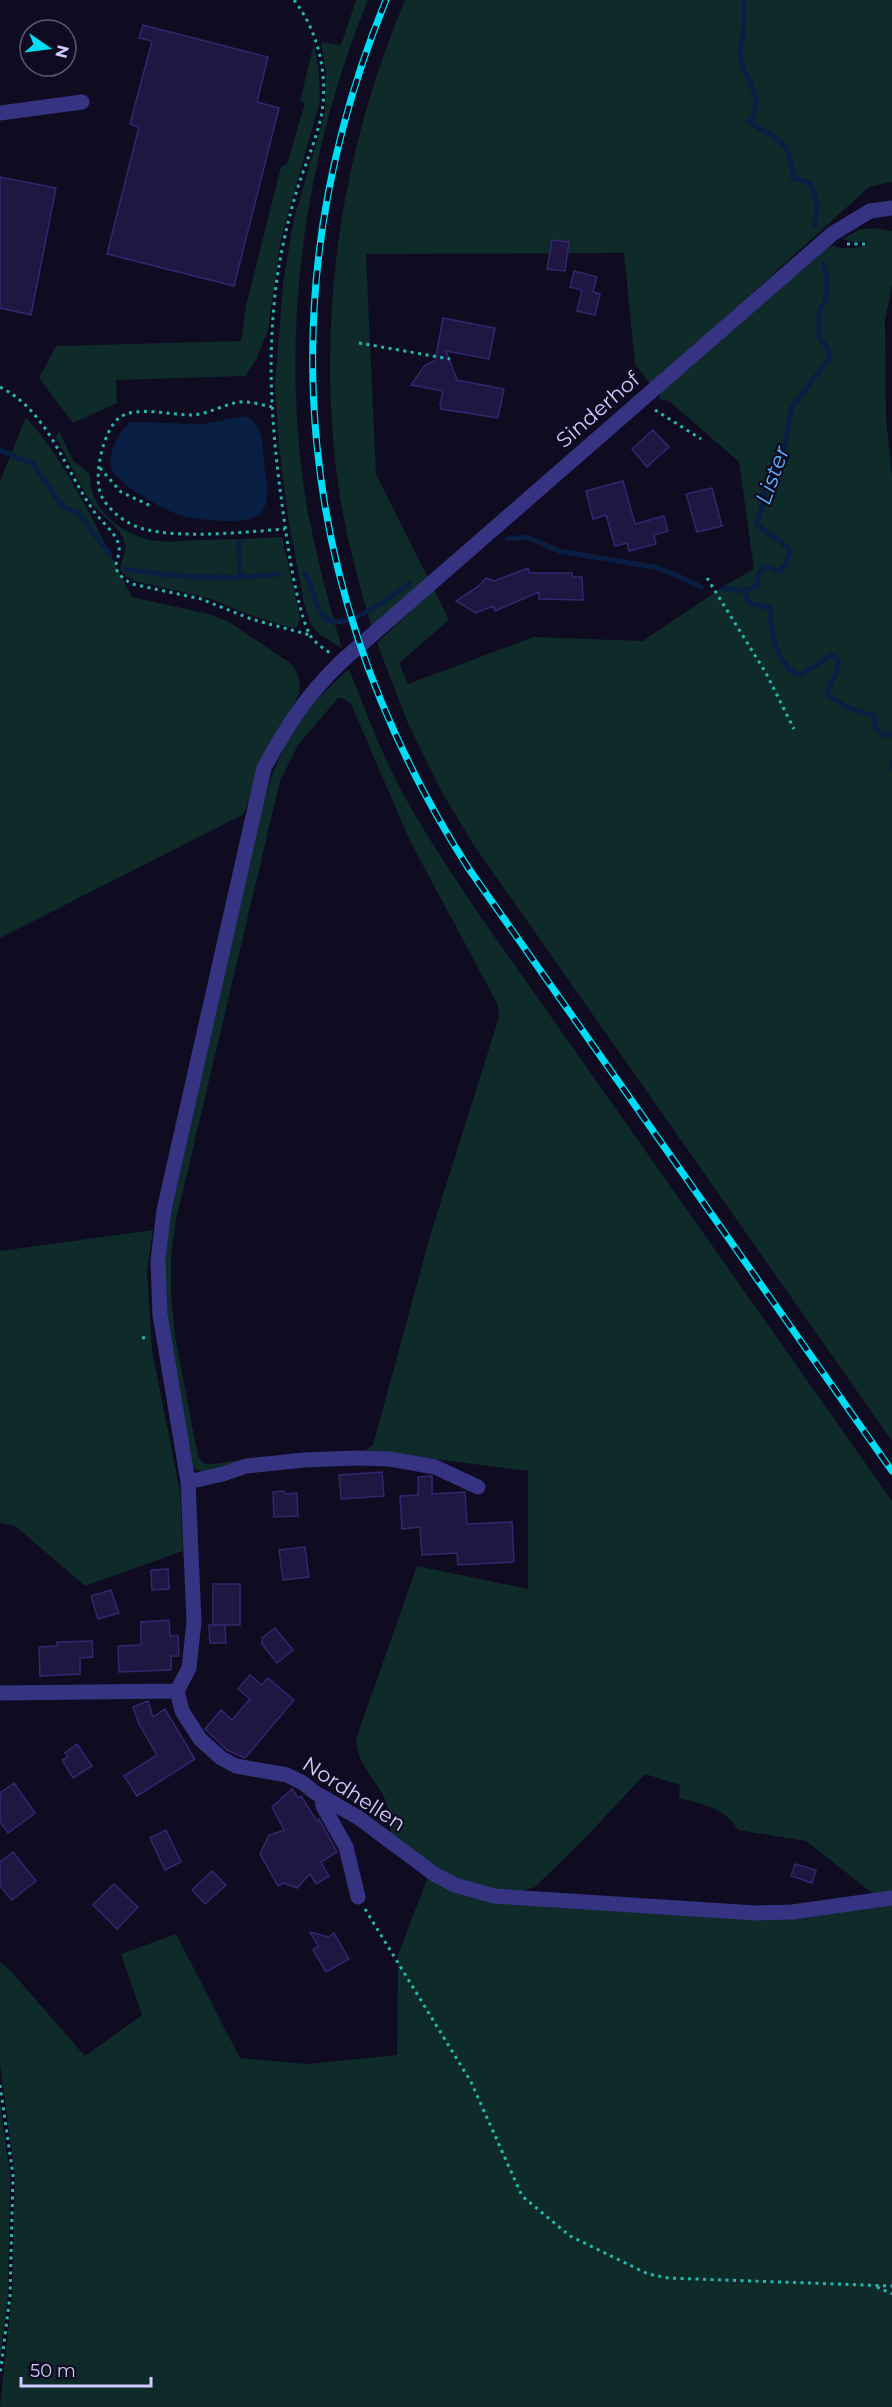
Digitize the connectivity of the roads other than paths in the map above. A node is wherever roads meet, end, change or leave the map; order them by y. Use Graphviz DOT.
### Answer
graph roads {
  1 [pos="82,102"];
  2 [pos="0,113"];
  3 [pos="892,208"];
  4 [pos="188,1482"];
  5 [pos="478,1487"];
  6 [pos="177,1691"];
  7 [pos="0,1693"];
  8 [pos="322,1797"];
  9 [pos="358,1897"];
  10 [pos="892,1898"];
  1 -- 2 [label="street"];
  3 -- 4 [label="street, Sinderhof"];
  4 -- 5 [label="street"];
  4 -- 6 [label="street"];
  6 -- 7 [label="street"];
  6 -- 8 [label="street, Nordhellen"];
  8 -- 9 [label="street"];
  8 -- 10 [label="street, Nordhellen"];
}
